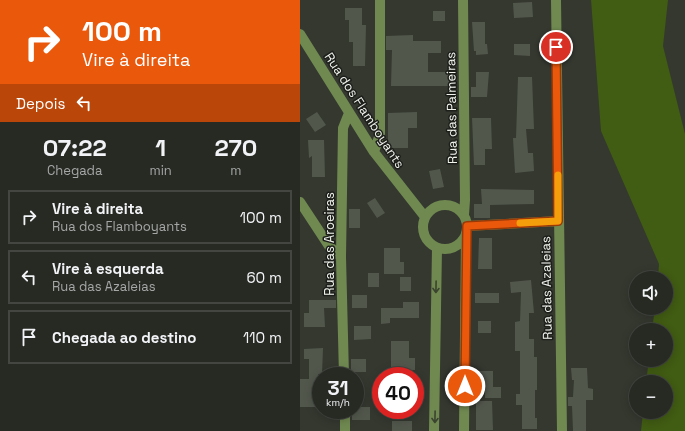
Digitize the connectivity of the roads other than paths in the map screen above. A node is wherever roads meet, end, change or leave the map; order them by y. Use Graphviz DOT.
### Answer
graph roads {
  1 [pos="380,0"];
  2 [pos="463,0"];
  3 [pos="556,0"];
  4 [pos="300,34"];
  5 [pos="349,113"];
  6 [pos="374,152"];
  7 [pos="300,202"];
  8 [pos="464,215"];
  9 [pos="425,217"];
  10 [pos="558,221"];
  11 [pos="467,231"];
  12 [pos="437,248"];
  13 [pos="340,257"];
  14 [pos="344,367"];
  15 [pos="345,419"];
  16 [pos="345,431"];
  17 [pos="434,431"];
  18 [pos="464,431"];
  19 [pos="562,431"];
  1 -- 6 [label="street"];
  2 -- 8 [label="street, Rua das Palmeiras"];
  3 -- 10 [label="street, Rua das Azaleias"];
  4 -- 5 [label="street, Rua dos Flamboyants"];
  5 -- 6 [label="street, Rua dos Flamboyants"];
  5 -- 13 [label="street, Rua das Aroeiras"];
  6 -- 9 [label="street, Rua dos Flamboyants"];
  7 -- 13 [label="street"];
  8 -- 9 [label="street"];
  8 -- 11 [label="street"];
  9 -- 12 [label="street"];
  10 -- 11 [label="street"];
  10 -- 19 [label="street, Rua das Azaleias"];
  11 -- 12 [label="street"];
  11 -- 18 [label="street"];
  12 -- 17 [label="street, one-way"];
  13 -- 14 [label="street, Rua das Aroeiras"];
  15 -- 16 [label="street"];
}
